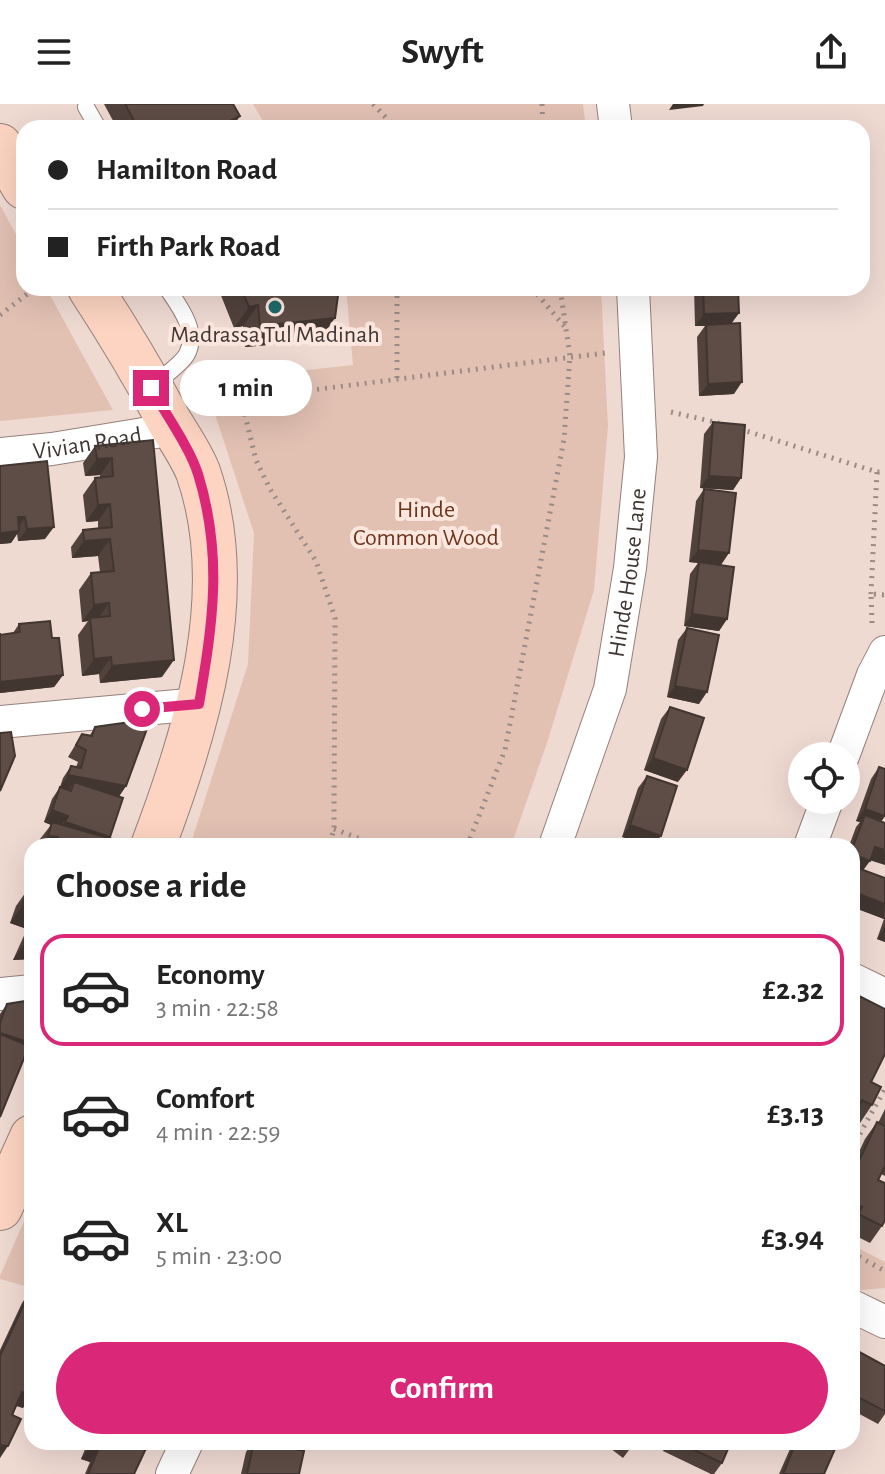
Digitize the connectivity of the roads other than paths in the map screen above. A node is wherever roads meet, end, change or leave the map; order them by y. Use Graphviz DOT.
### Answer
graph roads {
  1 [pos="86,107"];
  2 [pos="93,120"];
  3 [pos="0,146"];
  4 [pos="16,173"];
  5 [pos="95,296"];
  6 [pos="172,296"];
  7 [pos="633,296"];
  8 [pos="151,388"];
  9 [pos="174,429"];
  10 [pos="0,454"];
  11 [pos="885,652"];
  12 [pos="199,704"];
  13 [pos="0,722"];
  14 [pos="848,742"];
  15 [pos="822,814"];
  16 [pos="156,838"];
  17 [pos="558,838"];
  18 [pos="813,838"];
  19 [pos="860,983"];
  20 [pos="24,992"];
  21 [pos="0,994"];
  22 [pos="885,995"];
  23 [pos="24,1155"];
  24 [pos="0,1208"];
  25 [pos="860,1310"];
  26 [pos="885,1322"];
  27 [pos="183,1450"];
  28 [pos="172,1474"];
  1 -- 2 [label="lane"];
  3 -- 4 [label="main road"];
  5 -- 8 [label="main road"];
  6 -- 8 [label="lane"];
  7 -- 17 [label="street, Hinde House Lane"];
  8 -- 9 [label="main road"];
  9 -- 10 [label="street, Vivian Road"];
  9 -- 12 [label="main road"];
  11 -- 14 [label="street"];
  12 -- 13 [label="street"];
  12 -- 16 [label="main road"];
  15 -- 18 [label="street"];
  19 -- 22 [label="street"];
  20 -- 21 [label="street"];
  23 -- 24 [label="main road"];
  25 -- 26 [label="street"];
  27 -- 28 [label="street"];
}
